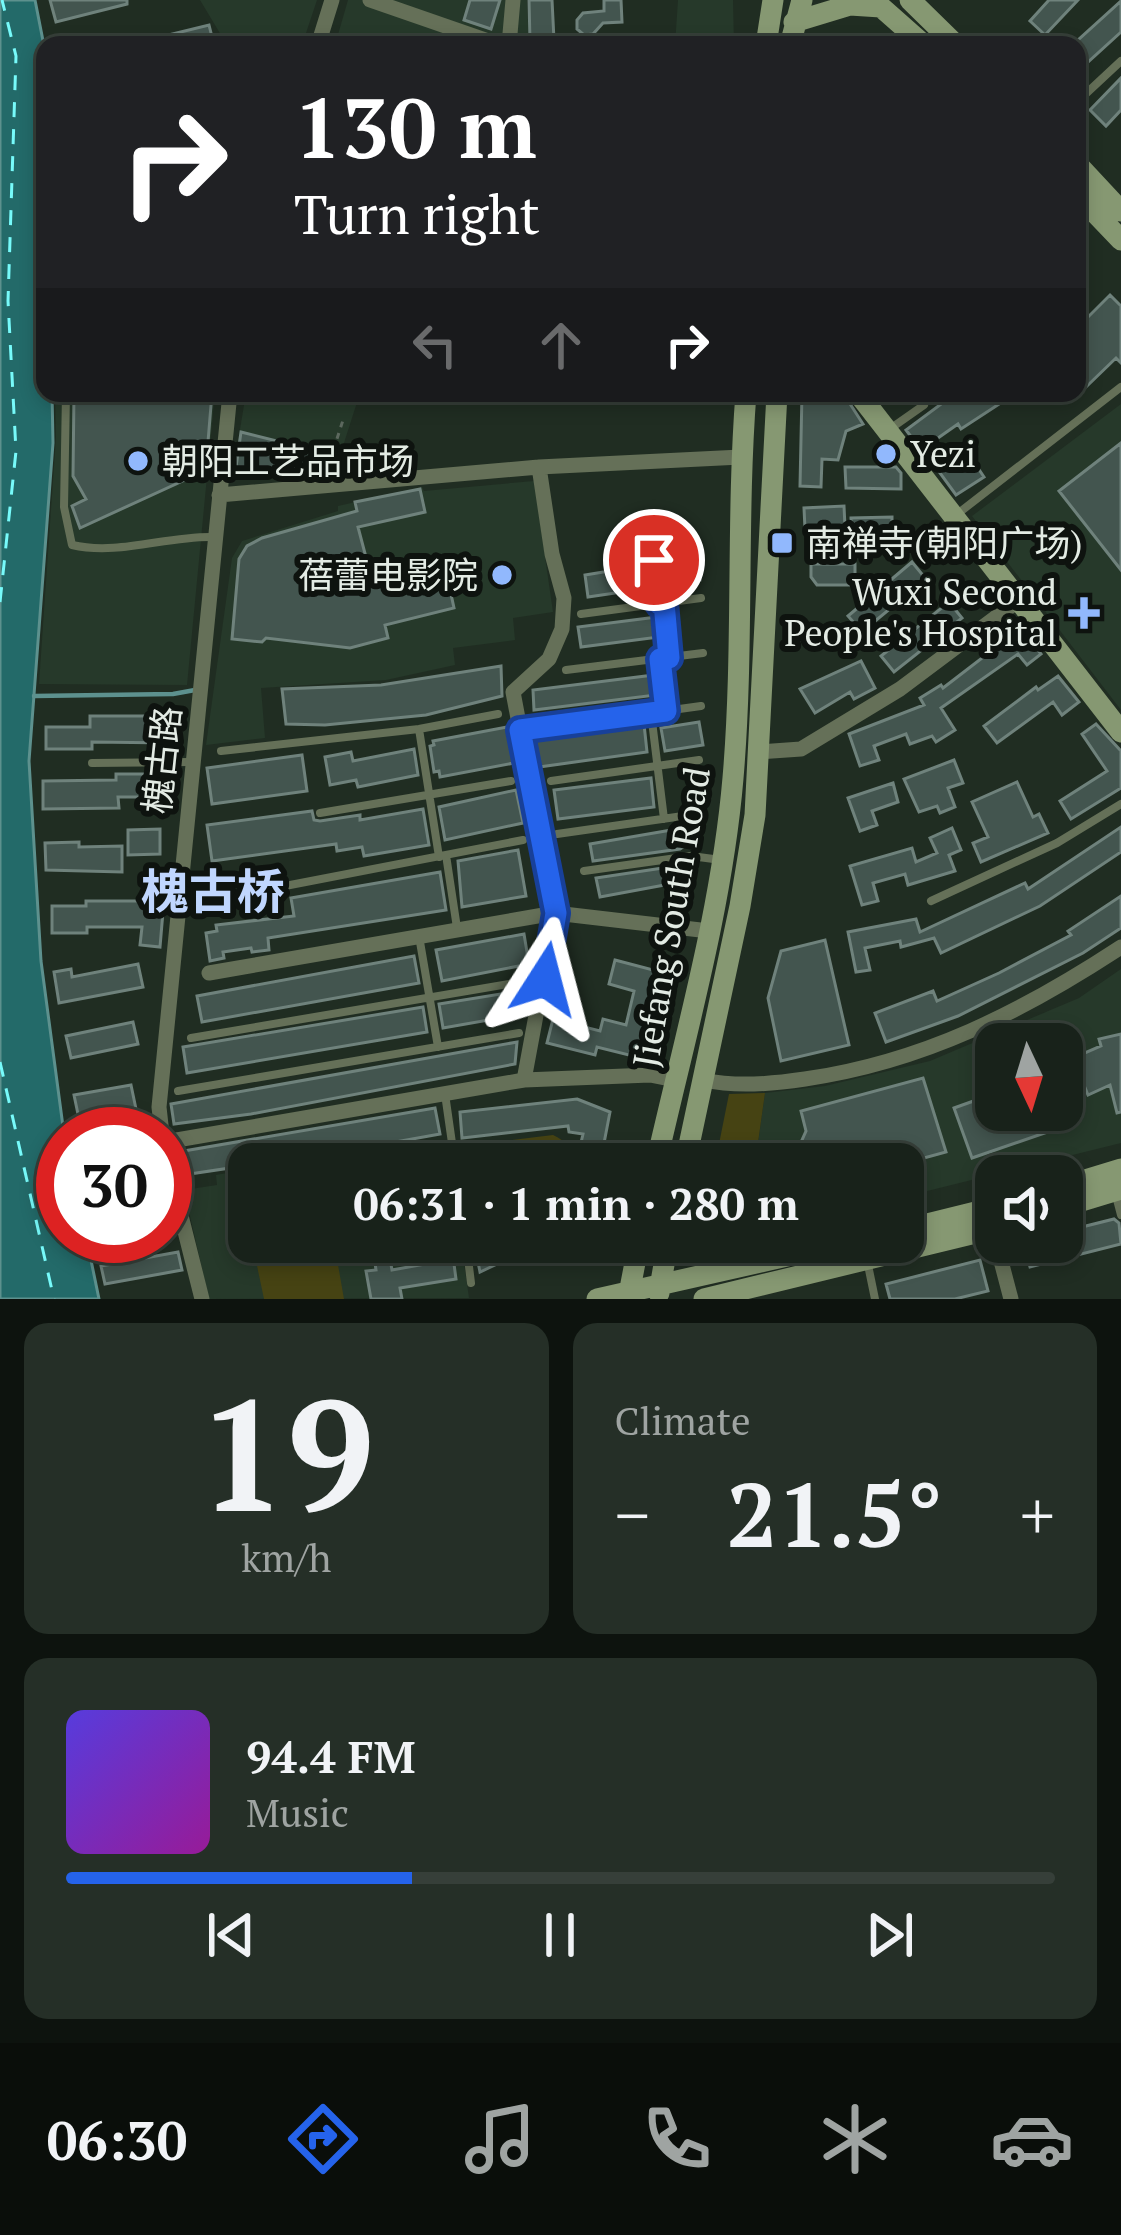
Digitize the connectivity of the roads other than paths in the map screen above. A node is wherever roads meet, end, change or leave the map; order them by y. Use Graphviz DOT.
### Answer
graph roads {
  1 [pos="332,0"];
  2 [pos="370,0"];
  3 [pos="514,0"];
  4 [pos="802,0"];
  5 [pos="910,0"];
  6 [pos="877,4"];
  7 [pos="770,6"];
  8 [pos="424,8"];
  9 [pos="792,34"];
  10 [pos="321,36"];
  11 [pos="482,36"];
  12 [pos="510,36"];
  13 [pos="767,36"];
  14 [pos="914,36"];
  15 [pos="947,36"];
  16 [pos="1121,61"];
  17 [pos="1086,94"];
  18 [pos="1086,174"];
  19 [pos="1086,203"];
  20 [pos="1121,211"];
  21 [pos="1121,240"];
  22 [pos="1121,387"];
  23 [pos="66,402"];
  24 [pos="229,402"];
  25 [pos="745,402"];
  26 [pos="777,402"];
  27 [pos="865,402"];
  28 [pos="924,406"];
  29 [pos="886,431"];
  30 [pos="741,457"];
  31 [pos="539,467"];
  32 [pos="219,495"];
  33 [pos="952,518"];
  34 [pos="215,537"];
  35 [pos="654,560"];
  36 [pos="701,598"];
  37 [pos="1018,600"];
  38 [pos="662,603"];
  39 [pos="581,614"];
  40 [pos="703,653"];
  41 [pos="665,658"];
  42 [pos="566,670"];
  43 [pos="700,706"];
  44 [pos="666,711"];
  45 [pos="498,713"];
  46 [pos="651,713"];
  47 [pos="419,729"];
  48 [pos="520,730"];
  49 [pos="1121,732"];
  50 [pos="220,751"];
  51 [pos="759,752"];
  52 [pos="699,760"];
  53 [pos="191,762"];
  54 [pos="92,763"];
  55 [pos="658,766"];
  56 [pos="511,781"];
  57 [pos="550,781"];
  58 [pos="430,794"];
  59 [pos="1121,804"];
  60 [pos="320,813"];
  61 [pos="698,814"];
  62 [pos="664,819"];
  63 [pos="556,835"];
  64 [pos="523,840"];
  65 [pos="443,856"];
  66 [pos="722,860"];
  67 [pos="584,871"];
  68 [pos="285,886"];
  69 [pos="931,901"];
  70 [pos="556,913"];
  71 [pos="457,929"];
  72 [pos="709,931"];
  73 [pos="419,936"];
  74 [pos="1121,947"];
  75 [pos="208,973"];
  76 [pos="520,982"];
  77 [pos="430,997"];
  78 [pos="519,1033"];
  79 [pos="191,1038"];
  80 [pos="438,1047"];
  81 [pos="524,1080"];
  82 [pos="675,1080"];
  83 [pos="703,1080"];
  84 [pos="178,1091"];
  85 [pos="445,1093"];
  86 [pos="159,1107"];
  87 [pos="192,1133"];
  88 [pos="452,1143"];
  89 [pos="661,1143"];
  90 [pos="690,1143"];
  91 [pos="1119,1183"];
  92 [pos="1083,1186"];
  93 [pos="1083,1198"];
  94 [pos="1121,1215"];
  95 [pos="975,1229"];
  96 [pos="924,1230"];
  97 [pos="975,1234"];
  98 [pos="924,1247"];
  99 [pos="192,1259"];
  100 [pos="468,1263"];
  101 [pos="635,1263"];
  102 [pos="769,1263"];
  103 [pos="861,1263"];
  104 [pos="867,1263"];
  105 [pos="1003,1263"];
  106 [pos="470,1283"];
  107 [pos="659,1292"];
  108 [pos="769,1292"];
  109 [pos="628,1295"];
  110 [pos="202,1299"];
  111 [pos="597,1299"];
  112 [pos="704,1299"];
  113 [pos="875,1299"];
  114 [pos="1012,1299"];
  1 -- 10 [label="street"];
  2 -- 8 [label="street"];
  3 -- 12 [label="street"];
  4 -- 9 [label="main road"];
  5 -- 15 [label="main road"];
  6 -- 9 [label="main road"];
  6 -- 14 [label="main road"];
  7 -- 13 [label="main road"];
  8 -- 11 [label="street"];
  16 -- 17 [label="lane"];
  18 -- 20 [label="main road"];
  19 -- 21 [label="main road"];
  22 -- 33 [label="lane"];
  23 -- 34 [label="lane"];
  24 -- 32 [label="street, 槐古路"];
  25 -- 30 [label="main road, Jiefang South Road"];
  26 -- 51 [label="main road, Jiefang South Road"];
  27 -- 29 [label="main road"];
  28 -- 29 [label="lane"];
  29 -- 33 [label="main road"];
  30 -- 31 [label="street"];
  30 -- 66 [label="main road, Jiefang South Road"];
  31 -- 32 [label="street"];
  31 -- 48 [label="street"];
  32 -- 34 [label="street, 槐古路"];
  33 -- 37 [label="main road"];
  34 -- 53 [label="street, 槐古路"];
  35 -- 38 [label="lane"];
  36 -- 38 [label="lane"];
  37 -- 49 [label="main road"];
  37 -- 51 [label="street"];
  38 -- 39 [label="lane"];
  38 -- 41 [label="lane"];
  40 -- 41 [label="lane"];
  41 -- 42 [label="lane"];
  41 -- 44 [label="lane"];
  43 -- 44 [label="lane"];
  44 -- 46 [label="lane"];
  45 -- 47 [label="lane"];
  46 -- 48 [label="lane"];
  46 -- 55 [label="lane"];
  47 -- 50 [label="lane"];
  47 -- 58 [label="lane"];
  48 -- 70 [label="street"];
  51 -- 83 [label="main road, Jiefang South Road"];
  52 -- 55 [label="lane"];
  53 -- 54 [label="lane"];
  53 -- 86 [label="street, 槐古路"];
  55 -- 57 [label="lane"];
  55 -- 62 [label="lane"];
  56 -- 58 [label="lane"];
  58 -- 60 [label="lane"];
  58 -- 65 [label="lane"];
  59 -- 69 [label="lane"];
  61 -- 62 [label="lane"];
  62 -- 63 [label="lane"];
  64 -- 65 [label="lane"];
  65 -- 68 [label="lane"];
  65 -- 71 [label="lane"];
  66 -- 67 [label="lane"];
  66 -- 72 [label="main road, Jiefang South Road"];
  70 -- 71 [label="street"];
  70 -- 72 [label="street"];
  70 -- 81 [label="street"];
  71 -- 73 [label="street"];
  72 -- 82 [label="main road, Jiefang South Road"];
  73 -- 75 [label="street"];
  73 -- 77 [label="lane"];
  74 -- 83 [label="street"];
  76 -- 77 [label="lane"];
  77 -- 79 [label="lane"];
  77 -- 80 [label="lane"];
  78 -- 80 [label="lane"];
  80 -- 84 [label="lane"];
  81 -- 82 [label="street"];
  81 -- 85 [label="street"];
  82 -- 89 [label="main road, Jiefang South Road"];
  83 -- 90 [label="main road, Jiefang South Road"];
  85 -- 87 [label="street"];
  85 -- 88 [label="lane"];
  91 -- 92 [label="main road"];
  91 -- 93 [label="main road"];
  91 -- 94 [label="lane"];
  95 -- 96 [label="main road"];
  97 -- 98 [label="main road"];
  99 -- 110 [label="street"];
  100 -- 106 [label="lane"];
  101 -- 109 [label="main road"];
  102 -- 107 [label="main road"];
  103 -- 108 [label="main road"];
  104 -- 113 [label="lane"];
  105 -- 114 [label="street"];
  107 -- 109 [label="main road"];
  108 -- 112 [label="main road"];
  109 -- 111 [label="main road"];
}
